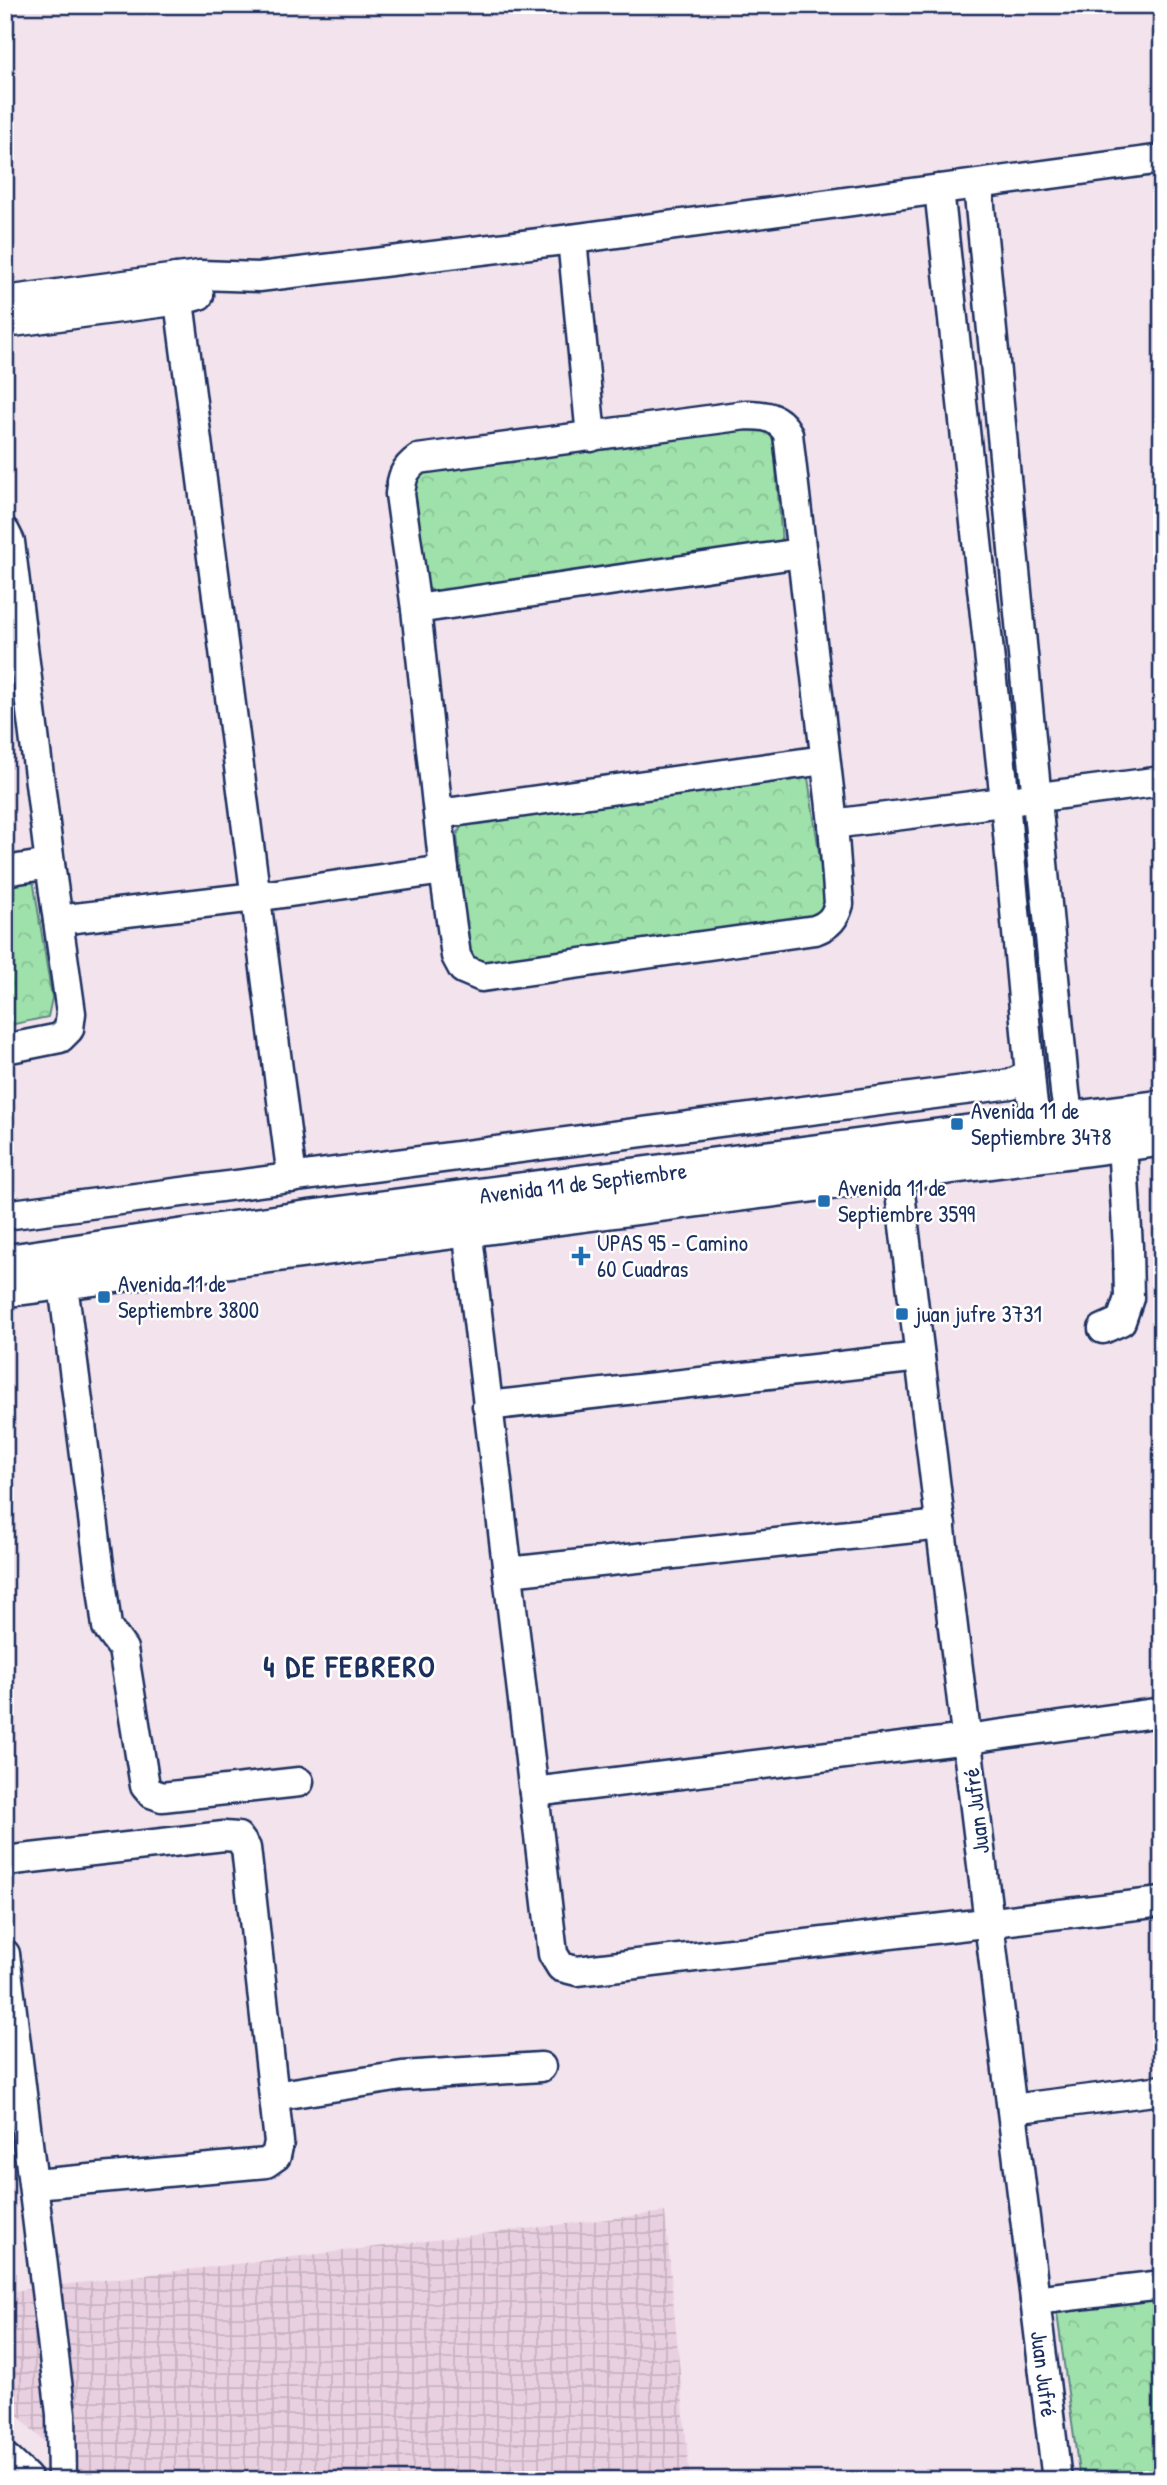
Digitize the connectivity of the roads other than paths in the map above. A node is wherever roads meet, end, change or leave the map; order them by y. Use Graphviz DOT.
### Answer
graph roads {
  1 [pos="1162,159"];
  2 [pos="978,185"];
  3 [pos="939,190"];
  4 [pos="572,239"];
  5 [pos="179,289"];
  6 [pos="5,301"];
  7 [pos="5,323"];
  8 [pos="591,437"];
  9 [pos="5,532"];
  10 [pos="801,552"];
  11 [pos="416,609"];
  12 [pos="14,652"];
  13 [pos="824,760"];
  14 [pos="1162,781"];
  15 [pos="1036,797"];
  16 [pos="1004,801"];
  17 [pos="439,814"];
  18 [pos="832,824"];
  19 [pos="50,864"];
  20 [pos="444,870"];
  21 [pos="5,871"];
  22 [pos="255,897"];
  23 [pos="58,920"];
  24 [pos="5,1049"];
  25 [pos="1030,1075"];
  26 [pos="1162,1108"];
  27 [pos="1055,1137"];
  28 [pos="1162,1138"];
  29 [pos="1122,1143"];
  30 [pos="895,1158"];
  31 [pos="292,1178"];
  32 [pos="465,1213"];
  33 [pos="5,1215"];
  34 [pos="5,1263"];
  35 [pos="60,1268"];
  36 [pos="5,1289"];
  37 [pos="1103,1329"];
  38 [pos="920,1357"];
  39 [pos="487,1405"];
  40 [pos="941,1525"];
  41 [pos="508,1572"];
  42 [pos="1162,1712"];
  43 [pos="967,1739"];
  44 [pos="299,1783"];
  45 [pos="534,1792"];
  46 [pos="5,1861"];
  47 [pos="1162,1902"];
  48 [pos="989,1923"];
  49 [pos="5,1954"];
  50 [pos="541,2067"];
  51 [pos="1162,2090"];
  52 [pos="274,2096"];
  53 [pos="1012,2109"];
  54 [pos="35,2184"];
  55 [pos="1162,2285"];
  56 [pos="1035,2300"];
  57 [pos="5,2462"];
  58 [pos="24,2480"];
  59 [pos="62,2480"];
  60 [pos="1057,2480"];
  1 -- 2 [label="street"];
  2 -- 3 [label="street"];
  2 -- 15 [label="street"];
  3 -- 4 [label="street"];
  3 -- 16 [label="street"];
  4 -- 5 [label="street"];
  4 -- 8 [label="street"];
  5 -- 6 [label="street"];
  5 -- 7 [label="street"];
  5 -- 22 [label="street"];
  8 -- 10 [label="street"];
  8 -- 11 [label="street"];
  9 -- 12 [label="street"];
  10 -- 11 [label="street"];
  10 -- 13 [label="street"];
  11 -- 17 [label="street"];
  12 -- 19 [label="street"];
  13 -- 17 [label="street"];
  13 -- 18 [label="street"];
  14 -- 15 [label="street"];
  15 -- 16 [label="street"];
  15 -- 27 [label="street"];
  16 -- 18 [label="street"];
  16 -- 25 [label="street"];
  17 -- 20 [label="street"];
  18 -- 20 [label="street"];
  19 -- 21 [label="street"];
  19 -- 23 [label="street"];
  20 -- 22 [label="street"];
  22 -- 23 [label="street"];
  22 -- 31 [label="street"];
  23 -- 24 [label="street"];
  25 -- 27 [label="street"];
  25 -- 31 [label="street"];
  26 -- 27 [label="main road, Avenida 11 de Septiembre"];
  27 -- 29 [label="main road, Avenida 11 de Septiembre"];
  27 -- 30 [label="main road, Avenida 11 de Septiembre"];
  28 -- 29 [label="main road, Avenida 11 de Septiembre"];
  29 -- 37 [label="street"];
  30 -- 32 [label="main road, Avenida 11 de Septiembre"];
  30 -- 38 [label="street, Juan Jufré"];
  31 -- 33 [label="street"];
  32 -- 35 [label="main road, Avenida 11 de Septiembre"];
  32 -- 39 [label="street"];
  34 -- 35 [label="main road, Avenida 11 de Septiembre"];
  35 -- 36 [label="main road, Avenida 11 de Septiembre"];
  35 -- 44 [label="street"];
  38 -- 39 [label="street"];
  38 -- 40 [label="street, Juan Jufré"];
  39 -- 41 [label="street"];
  40 -- 41 [label="street"];
  40 -- 43 [label="street, Juan Jufré"];
  41 -- 45 [label="street"];
  42 -- 43 [label="street"];
  43 -- 45 [label="street"];
  43 -- 48 [label="street, Juan Jufré"];
  45 -- 48 [label="street"];
  46 -- 52 [label="street"];
  47 -- 48 [label="street"];
  48 -- 53 [label="street, Juan Jufré"];
  49 -- 54 [label="street"];
  50 -- 52 [label="street"];
  51 -- 53 [label="street"];
  52 -- 54 [label="street"];
  53 -- 56 [label="street, Juan Jufré"];
  54 -- 59 [label="street"];
  55 -- 56 [label="street"];
  56 -- 60 [label="street, Juan Jufré"];
  57 -- 58 [label="main road"];
}
